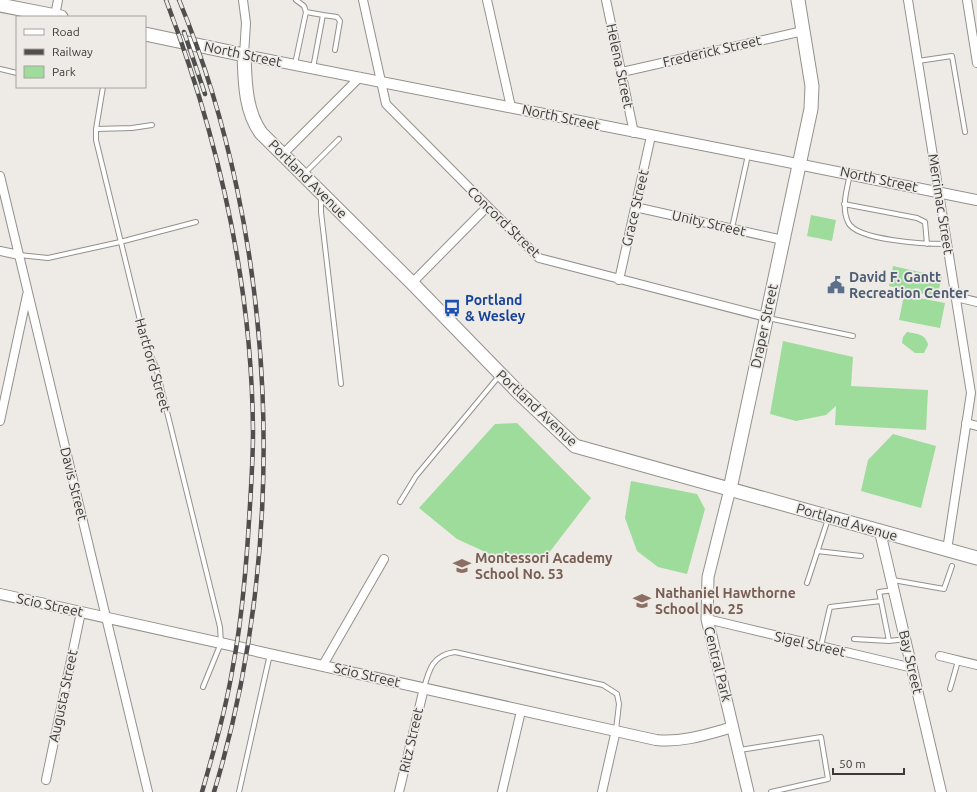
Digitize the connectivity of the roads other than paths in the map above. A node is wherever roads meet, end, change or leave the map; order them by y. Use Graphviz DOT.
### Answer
graph roads {
  1 [pos="58,0"];
  2 [pos="243,0"];
  3 [pos="296,0"];
  4 [pos="363,0"];
  5 [pos="486,0"];
  6 [pos="606,0"];
  7 [pos="798,0"];
  8 [pos="908,0"];
  9 [pos="967,0"];
  10 [pos="0,5"];
  11 [pos="306,12"];
  12 [pos="324,15"];
  13 [pos="58,16"];
  14 [pos="803,31"];
  15 [pos="146,34"];
  16 [pos="335,50"];
  17 [pos="244,55"];
  18 [pos="918,61"];
  19 [pos="977,63"];
  20 [pos="295,65"];
  21 [pos="313,68"];
  22 [pos="0,69"];
  23 [pos="622,72"];
  24 [pos="16,73"];
  25 [pos="360,77"];
  26 [pos="382,82"];
  27 [pos="103,88"];
  28 [pos="511,107"];
  29 [pos="152,125"];
  30 [pos="96,129"];
  31 [pos="634,132"];
  32 [pos="964,132"];
  33 [pos="651,136"];
  34 [pos="339,139"];
  35 [pos="748,154"];
  36 [pos="282,155"];
  37 [pos="801,163"];
  38 [pos="850,173"];
  39 [pos="304,175"];
  40 [pos="0,176"];
  41 [pos="939,192"];
  42 [pos="321,193"];
  43 [pos="977,200"];
  44 [pos="844,204"];
  45 [pos="635,206"];
  46 [pos="487,207"];
  47 [pos="196,222"];
  48 [pos="732,228"];
  49 [pos="783,240"];
  50 [pos="120,242"];
  51 [pos="927,244"];
  52 [pos="948,244"];
  53 [pos="0,252"];
  54 [pos="19,256"];
  55 [pos="619,280"];
  56 [pos="412,283"];
  57 [pos="28,293"];
  58 [pos="956,296"];
  59 [pos="977,302"];
  60 [pos="766,317"];
  61 [pos="853,336"];
  62 [pos="500,375"];
  63 [pos="341,384"];
  64 [pos="0,421"];
  65 [pos="966,424"];
  66 [pos="977,426"];
  67 [pos="730,489"];
  68 [pos="400,502"];
  69 [pos="828,517"];
  70 [pos="880,532"];
  71 [pos="947,550"];
  72 [pos="817,551"];
  73 [pos="861,556"];
  74 [pos="977,558"];
  75 [pos="384,559"];
  76 [pos="952,566"];
  77 [pos="807,583"];
  78 [pos="894,585"];
  79 [pos="0,594"];
  80 [pos="881,601"];
  81 [pos="81,612"];
  82 [pos="107,618"];
  83 [pos="707,619"];
  84 [pos="854,639"];
  85 [pos="906,639"];
  86 [pos="889,641"];
  87 [pos="221,643"];
  88 [pos="820,646"];
  89 [pos="270,654"];
  90 [pos="940,656"];
  91 [pos="958,660"];
  92 [pos="322,665"];
  93 [pos="977,665"];
  94 [pos="912,668"];
  95 [pos="203,687"];
  96 [pos="424,688"];
  97 [pos="950,689"];
  98 [pos="521,711"];
  99 [pos="733,727"];
  100 [pos="616,730"];
  101 [pos="739,750"];
  102 [pos="46,780"];
  103 [pos="148,792"];
  104 [pos="239,792"];
  105 [pos="399,792"];
  106 [pos="502,792"];
  107 [pos="602,792"];
  108 [pos="748,792"];
  109 [pos="771,792"];
  110 [pos="940,792"];
  1 -- 13 [label="street"];
  2 -- 17 [label="street"];
  3 -- 11 [label="lane"];
  4 -- 26 [label="street, Concord Street"];
  5 -- 28 [label="street"];
  6 -- 23 [label="street, Helena Street"];
  7 -- 14 [label="main road, Draper Street"];
  8 -- 18 [label="street, Merrimac Street"];
  9 -- 19 [label="street"];
  10 -- 13 [label="main road"];
  11 -- 12 [label="lane"];
  11 -- 20 [label="lane"];
  12 -- 16 [label="lane"];
  12 -- 21 [label="lane"];
  14 -- 23 [label="street, Frederick Street"];
  14 -- 37 [label="main road, Draper Street"];
  15 -- 17 [label="main road, North Street"];
  17 -- 20 [label="street, North Street"];
  17 -- 36 [label="main road, Portland Avenue"];
  18 -- 32 [label="lane"];
  18 -- 41 [label="street, Merrimac Street"];
  20 -- 21 [label="street, North Street"];
  21 -- 25 [label="street, North Street"];
  22 -- 24 [label="lane"];
  23 -- 31 [label="street, Helena Street"];
  25 -- 26 [label="street, North Street"];
  25 -- 36 [label="street"];
  26 -- 28 [label="street, North Street"];
  26 -- 46 [label="street, Concord Street"];
  27 -- 30 [label="lane, Hartford Street"];
  28 -- 31 [label="street, North Street"];
  29 -- 30 [label="lane"];
  30 -- 50 [label="lane, Hartford Street"];
  31 -- 33 [label="street, North Street"];
  33 -- 35 [label="street, North Street"];
  33 -- 45 [label="street, Grace Street"];
  34 -- 39 [label="lane"];
  35 -- 37 [label="street, North Street"];
  35 -- 48 [label="lane"];
  36 -- 39 [label="main road, Portland Avenue"];
  37 -- 38 [label="street, North Street"];
  37 -- 49 [label="main road, Draper Street"];
  38 -- 41 [label="street, North Street"];
  38 -- 44 [label="lane"];
  39 -- 42 [label="main road, Portland Avenue"];
  40 -- 54 [label="street, Davis Street"];
  41 -- 43 [label="street, North Street"];
  41 -- 52 [label="street, Merrimac Street"];
  42 -- 56 [label="main road, Portland Avenue"];
  42 -- 63 [label="lane"];
  44 -- 51 [label="lane"];
  44 -- 51 [label="lane"];
  45 -- 48 [label="street, Unity Street"];
  45 -- 55 [label="street, Grace Street"];
  46 -- 55 [label="street, Concord Street"];
  46 -- 56 [label="street"];
  47 -- 50 [label="lane"];
  48 -- 49 [label="street, Unity Street"];
  49 -- 60 [label="main road, Draper Street"];
  50 -- 54 [label="lane"];
  50 -- 87 [label="lane, Hartford Street"];
  51 -- 52 [label="lane"];
  52 -- 58 [label="street, Merrimac Street"];
  53 -- 54 [label="street"];
  54 -- 57 [label="street, Davis Street"];
  55 -- 60 [label="street, Concord Street"];
  56 -- 62 [label="main road, Portland Avenue"];
  57 -- 64 [label="street"];
  57 -- 82 [label="street, Davis Street"];
  58 -- 59 [label="street"];
  58 -- 65 [label="street, Merrimac Street"];
  60 -- 61 [label="lane"];
  60 -- 67 [label="main road, Draper Street"];
  62 -- 67 [label="main road, Portland Avenue"];
  62 -- 68 [label="lane"];
  65 -- 66 [label="street"];
  65 -- 71 [label="street, Merrimac Street"];
  67 -- 69 [label="main road, Portland Avenue"];
  67 -- 83 [label="main road, Central Park"];
  69 -- 70 [label="main road, Portland Avenue"];
  69 -- 72 [label="lane"];
  70 -- 71 [label="main road, Portland Avenue"];
  70 -- 78 [label="street, Bay Street"];
  71 -- 74 [label="main road, Portland Avenue"];
  72 -- 73 [label="lane"];
  72 -- 77 [label="lane"];
  75 -- 92 [label="street"];
  76 -- 78 [label="lane"];
  78 -- 80 [label="lane"];
  78 -- 85 [label="street, Bay Street"];
  79 -- 81 [label="street, Scio Street"];
  80 -- 86 [label="lane"];
  80 -- 88 [label="lane"];
  81 -- 82 [label="street, Scio Street"];
  81 -- 102 [label="street, Augusta Street"];
  82 -- 87 [label="street, Scio Street"];
  82 -- 103 [label="street, Davis Street"];
  83 -- 88 [label="street, Sigel Street"];
  83 -- 99 [label="main road, Central Park"];
  84 -- 86 [label="lane"];
  85 -- 86 [label="lane"];
  85 -- 94 [label="street, Bay Street"];
  87 -- 89 [label="street, Scio Street"];
  87 -- 95 [label="lane"];
  88 -- 94 [label="street, Sigel Street"];
  89 -- 92 [label="street, Scio Street"];
  89 -- 104 [label="lane"];
  90 -- 91 [label="street"];
  91 -- 93 [label="street"];
  91 -- 97 [label="lane"];
  92 -- 96 [label="street, Scio Street"];
  94 -- 110 [label="street, Bay Street"];
  96 -- 98 [label="street, Scio Street"];
  96 -- 100 [label="lane"];
  96 -- 105 [label="street, Ritz Street"];
  98 -- 100 [label="street, Scio Street"];
  98 -- 106 [label="street"];
  99 -- 100 [label="street, Scio Street"];
  99 -- 101 [label="main road, Central Park"];
  100 -- 107 [label="street"];
  101 -- 108 [label="main road, Central Park"];
  101 -- 109 [label="lane"];
}
